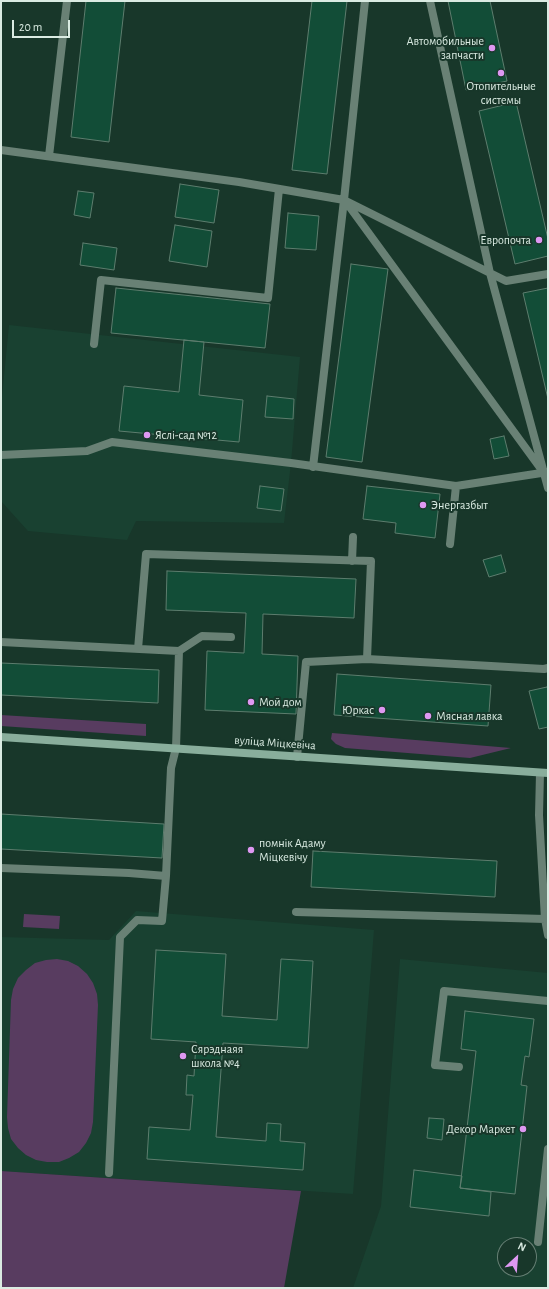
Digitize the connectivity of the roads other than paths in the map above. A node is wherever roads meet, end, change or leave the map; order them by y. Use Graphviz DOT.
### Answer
graph roads {
  1 [pos="67,1"];
  2 [pos="366,1"];
  3 [pos="430,1"];
  4 [pos="1,150"];
  5 [pos="49,156"];
  6 [pos="279,189"];
  7 [pos="344,200"];
  8 [pos="490,273"];
  9 [pos="548,274"];
  10 [pos="94,344"];
  11 [pos="1,455"];
  12 [pos="313,467"];
  13 [pos="546,472"];
  14 [pos="456,486"];
  15 [pos="548,488"];
  16 [pos="353,537"];
  17 [pos="450,544"];
  18 [pos="352,561"];
  19 [pos="231,637"];
  20 [pos="1,642"];
  21 [pos="138,649"];
  22 [pos="179,651"];
  23 [pos="367,659"];
  24 [pos="548,668"];
  25 [pos="1,737"];
  26 [pos="176,748"];
  27 [pos="297,757"];
  28 [pos="544,773"];
  29 [pos="1,868"];
  30 [pos="166,876"];
  31 [pos="296,912"];
  32 [pos="545,919"];
  33 [pos="548,930"];
  34 [pos="548,1001"];
  35 [pos="459,1067"];
  36 [pos="548,1149"];
  37 [pos="109,1173"];
  38 [pos="538,1242"];
  1 -- 5 [label="lane"];
  2 -- 7 [label="lane"];
  3 -- 8 [label="lane"];
  4 -- 5 [label="lane"];
  5 -- 6 [label="lane"];
  6 -- 7 [label="lane"];
  6 -- 10 [label="lane"];
  7 -- 8 [label="lane"];
  7 -- 12 [label="lane"];
  7 -- 13 [label="lane"];
  8 -- 9 [label="lane"];
  8 -- 13 [label="lane"];
  11 -- 12 [label="lane"];
  12 -- 14 [label="lane"];
  13 -- 14 [label="lane"];
  13 -- 15 [label="lane"];
  14 -- 17 [label="lane"];
  16 -- 18 [label="lane"];
  18 -- 21 [label="lane"];
  18 -- 23 [label="lane"];
  19 -- 22 [label="lane"];
  20 -- 21 [label="lane"];
  21 -- 22 [label="lane"];
  22 -- 26 [label="lane"];
  23 -- 24 [label="lane"];
  23 -- 27 [label="lane"];
  25 -- 26 [label="main road, вуліца Міцкевіча"];
  26 -- 27 [label="main road, вуліца Міцкевіча"];
  26 -- 30 [label="lane"];
  27 -- 28 [label="main road, вуліца Міцкевіча"];
  28 -- 32 [label="lane"];
  29 -- 30 [label="lane"];
  30 -- 37 [label="lane"];
  31 -- 32 [label="lane"];
  32 -- 33 [label="lane"];
  34 -- 35 [label="lane"];
  36 -- 38 [label="lane"];
}
